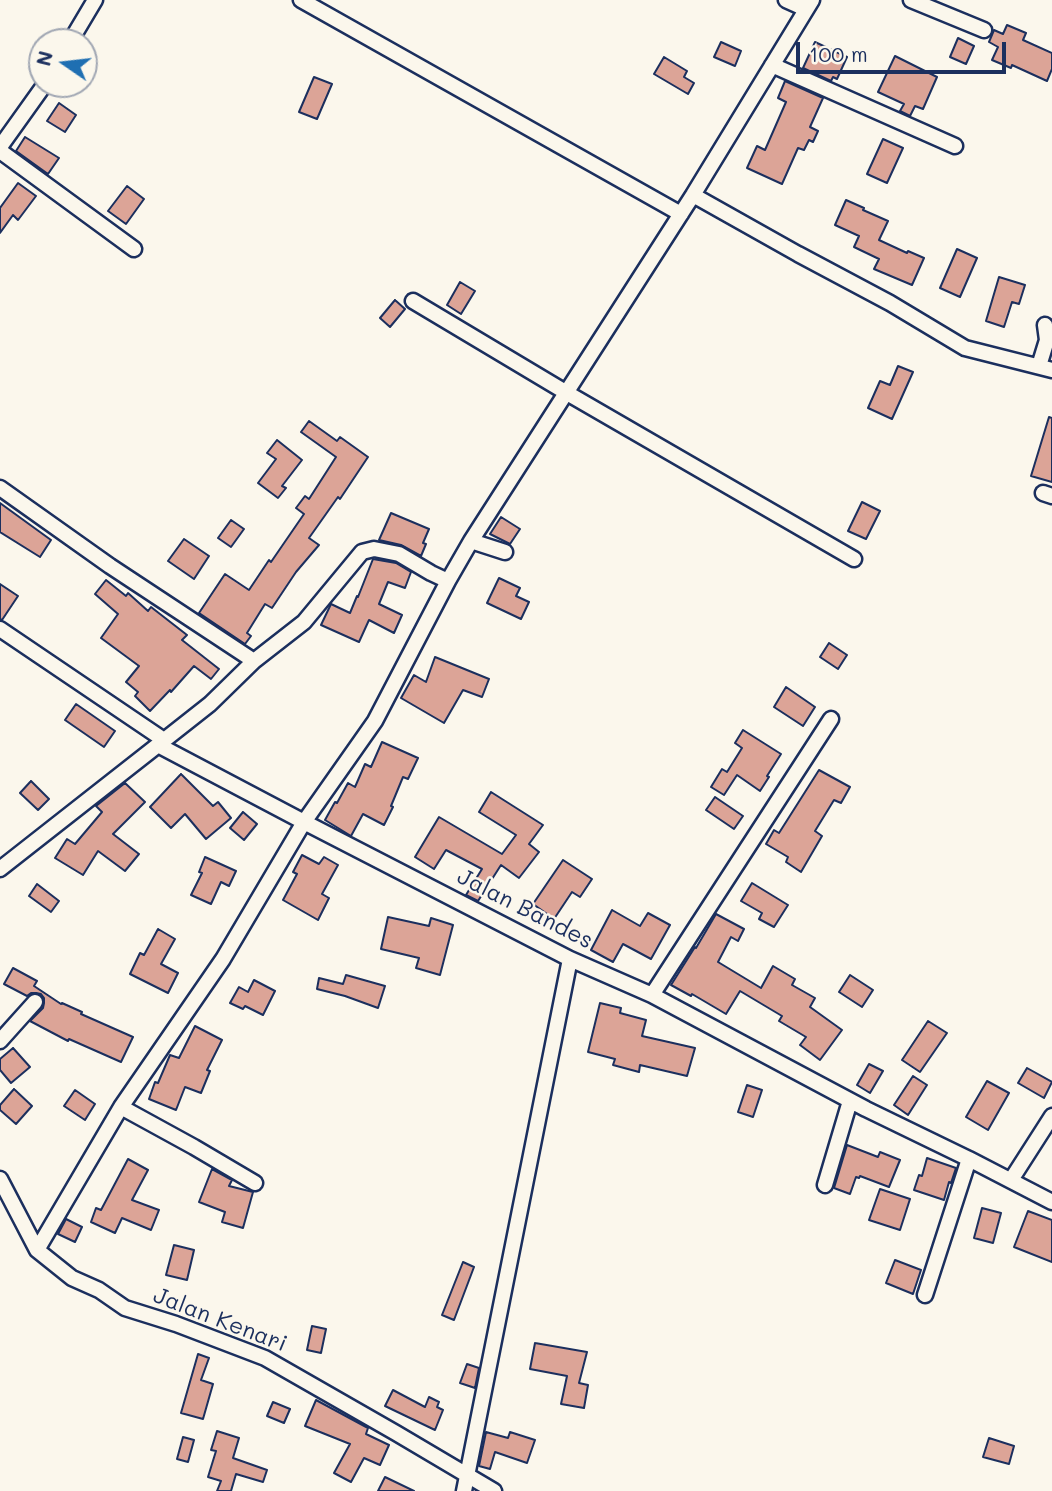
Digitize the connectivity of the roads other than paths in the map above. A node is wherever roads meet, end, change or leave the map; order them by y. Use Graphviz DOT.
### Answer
graph roads {
  1 [pos="95,0"];
  2 [pos="301,0"];
  3 [pos="786,0"];
  4 [pos="911,0"];
  5 [pos="809,4"];
  6 [pos="78,28"];
  7 [pos="984,30"];
  8 [pos="772,65"];
  9 [pos="35,98"];
  10 [pos="955,146"];
  11 [pos="0,149"];
  12 [pos="693,195"];
  13 [pos="681,214"];
  14 [pos="134,249"];
  15 [pos="413,301"];
  16 [pos="1045,325"];
  17 [pos="1045,368"];
  18 [pos="566,393"];
  19 [pos="0,488"];
  20 [pos="471,541"];
  21 [pos="505,552"];
  22 [pos="854,559"];
  23 [pos="447,581"];
  24 [pos="0,629"];
  25 [pos="254,661"];
  26 [pos="831,719"];
  27 [pos="161,742"];
  28 [pos="304,822"];
  29 [pos="0,869"];
  30 [pos="570,959"];
  31 [pos="652,995"];
  32 [pos="35,1002"];
  33 [pos="0,1041"];
  34 [pos="850,1101"];
  35 [pos="121,1107"];
  36 [pos="1052,1116"];
  37 [pos="969,1159"];
  38 [pos="0,1180"];
  39 [pos="1011,1180"];
  40 [pos="255,1183"];
  41 [pos="825,1185"];
  42 [pos="1052,1202"];
  43 [pos="37,1250"];
  44 [pos="925,1295"];
  45 [pos="466,1484"];
  46 [pos="494,1491"];
  1 -- 6 [label="street"];
  2 -- 13 [label="street"];
  3 -- 5 [label="street"];
  4 -- 7 [label="street"];
  5 -- 8 [label="street"];
  8 -- 10 [label="street"];
  8 -- 12 [label="street"];
  9 -- 11 [label="street"];
  11 -- 14 [label="street"];
  12 -- 13 [label="street"];
  12 -- 17 [label="street"];
  13 -- 18 [label="street"];
  15 -- 18 [label="street"];
  16 -- 17 [label="street"];
  18 -- 20 [label="street"];
  18 -- 22 [label="street"];
  19 -- 25 [label="street"];
  20 -- 21 [label="street"];
  20 -- 23 [label="street"];
  23 -- 25 [label="street"];
  23 -- 28 [label="street"];
  24 -- 27 [label="street, Jalan Bandes"];
  25 -- 27 [label="street"];
  26 -- 31 [label="street"];
  27 -- 28 [label="street, Jalan Bandes"];
  27 -- 29 [label="street"];
  28 -- 30 [label="street, Jalan Bandes"];
  28 -- 35 [label="street"];
  30 -- 31 [label="street, Jalan Bandes"];
  30 -- 45 [label="street"];
  31 -- 34 [label="street, Jalan Bandes"];
  32 -- 33 [label="street"];
  34 -- 37 [label="street, Jalan Bandes"];
  34 -- 41 [label="street"];
  35 -- 40 [label="street"];
  35 -- 43 [label="street"];
  36 -- 39 [label="street"];
  37 -- 39 [label="street, Jalan Bandes"];
  37 -- 44 [label="street"];
  38 -- 43 [label="street, Jalan Kenari"];
  39 -- 42 [label="street, Jalan Bandes"];
  43 -- 45 [label="street, Jalan Kenari"];
  45 -- 46 [label="street, Jalan Kenari"];
}
